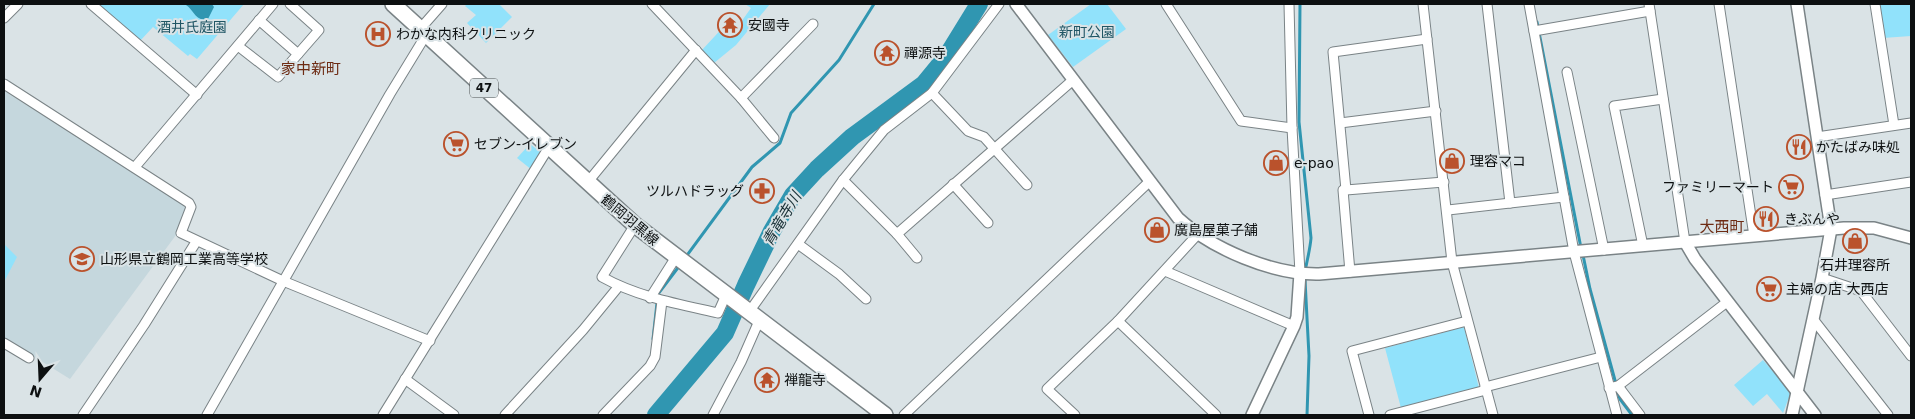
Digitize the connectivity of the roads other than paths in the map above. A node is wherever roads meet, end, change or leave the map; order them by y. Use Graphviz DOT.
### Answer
graph roads {
  1 [pos="18,4"];
  2 [pos="91,4"];
  3 [pos="273,4"];
  4 [pos="290,4"];
  5 [pos="393,4"];
  6 [pos="442,4"];
  7 [pos="652,4"];
  8 [pos="999,4"];
  9 [pos="1016,4"];
  10 [pos="1166,4"];
  11 [pos="1289,4"];
  12 [pos="1423,4"];
  13 [pos="1488,4"];
  14 [pos="1529,4"];
  15 [pos="1719,4"];
  16 [pos="1797,4"];
  17 [pos="1875,4"];
  18 [pos="1650,8"];
  19 [pos="4,18"];
  20 [pos="259,20"];
  21 [pos="813,24"];
  22 [pos="1534,31"];
  23 [pos="423,32"];
  24 [pos="1427,39"];
  25 [pos="238,46"];
  26 [pos="696,50"];
  27 [pos="298,54"];
  28 [pos="1566,72"];
  29 [pos="1073,80"];
  30 [pos="4,84"];
  31 [pos="932,93"];
  32 [pos="197,95"];
  33 [pos="741,98"];
  34 [pos="1663,99"];
  35 [pos="1436,111"];
  36 [pos="1340,123"];
  37 [pos="1911,123"];
  38 [pos="1894,125"];
  39 [pos="1292,128"];
  40 [pos="1817,137"];
  41 [pos="774,138"];
  42 [pos="549,147"];
  43 [pos="994,148"];
  44 [pos="134,168"];
  45 [pos="843,180"];
  46 [pos="1150,181"];
  47 [pos="1444,182"];
  48 [pos="1911,182"];
  49 [pos="588,183"];
  50 [pos="953,184"];
  51 [pos="1027,186"];
  52 [pos="1346,190"];
  53 [pos="1826,195"];
  54 [pos="1564,197"];
  55 [pos="1510,203"];
  56 [pos="1448,210"];
  57 [pos="988,223"];
  58 [pos="635,225"];
  59 [pos="1831,230"];
  60 [pos="896,234"];
  61 [pos="1198,234"];
  62 [pos="1754,236"];
  63 [pos="1911,238"];
  64 [pos="196,242"];
  65 [pos="1685,242"];
  66 [pos="798,244"];
  67 [pos="1643,246"];
  68 [pos="1604,250"];
  69 [pos="1574,252"];
  70 [pos="676,257"];
  71 [pos="917,258"];
  72 [pos="1452,262"];
  73 [pos="1166,271"];
  74 [pos="1350,272"];
  75 [pos="1300,273"];
  76 [pos="1822,278"];
  77 [pos="284,281"];
  78 [pos="619,286"];
  79 [pos="722,293"];
  80 [pos="650,298"];
  81 [pos="866,299"];
  82 [pos="662,301"];
  83 [pos="1726,302"];
  84 [pos="754,305"];
  85 [pos="1813,319"];
  86 [pos="759,321"];
  87 [pos="1118,321"];
  88 [pos="1468,321"];
  89 [pos="1294,326"];
  90 [pos="430,342"];
  91 [pos="4,343"];
  92 [pos="1911,356"];
  93 [pos="1601,357"];
  94 [pos="28,358"];
  95 [pos="405,379"];
  96 [pos="1614,387"];
  97 [pos="1486,388"];
  98 [pos="1797,392"];
  99 [pos="83,415"];
  100 [pos="207,415"];
  101 [pos="383,415"];
  102 [pos="454,415"];
  103 [pos="504,415"];
  104 [pos="603,415"];
  105 [pos="713,415"];
  106 [pos="884,415"];
  107 [pos="904,415"];
  108 [pos="1075,415"];
  109 [pos="1216,415"];
  110 [pos="1252,415"];
  111 [pos="1369,415"];
  112 [pos="1390,415"];
  113 [pos="1493,415"];
  114 [pos="1617,415"];
  115 [pos="1640,415"];
  116 [pos="1792,415"];
  117 [pos="1815,415"];
  118 [pos="1888,415"];
  1 -- 19 [label="street"];
  2 -- 32 [label="street"];
  3 -- 20 [label="street"];
  4 -- 27 [label="street"];
  5 -- 23 [label="main road, 鶴岡羽黒線 / 47"];
  6 -- 23 [label="street"];
  7 -- 26 [label="street"];
  8 -- 31 [label="street"];
  9 -- 29 [label="street"];
  10 -- 39 [label="street"];
  11 -- 39 [label="street"];
  12 -- 24 [label="street"];
  13 -- 55 [label="street"];
  14 -- 22 [label="street"];
  15 -- 62 [label="street"];
  16 -- 40 [label="street"];
  17 -- 38 [label="street"];
  18 -- 22 [label="street"];
  18 -- 34 [label="street"];
  20 -- 25 [label="street"];
  20 -- 27 [label="street"];
  21 -- 33 [label="street"];
  22 -- 54 [label="street"];
  23 -- 42 [label="main road, 鶴岡羽黒線 / 47"];
  23 -- 77 [label="street"];
  24 -- 35 [label="street"];
  24 -- 36 [label="street"];
  25 -- 27 [label="street"];
  25 -- 32 [label="street"];
  26 -- 33 [label="street"];
  26 -- 49 [label="street"];
  28 -- 68 [label="street"];
  29 -- 43 [label="street"];
  29 -- 46 [label="street"];
  30 -- 44 [label="street"];
  31 -- 43 [label="street"];
  31 -- 45 [label="street"];
  32 -- 44 [label="street"];
  33 -- 41 [label="street"];
  34 -- 65 [label="street"];
  34 -- 67 [label="street"];
  35 -- 36 [label="street"];
  35 -- 47 [label="street"];
  36 -- 52 [label="street"];
  37 -- 38 [label="street"];
  38 -- 40 [label="street"];
  39 -- 75 [label="street"];
  40 -- 53 [label="street"];
  42 -- 49 [label="main road, 鶴岡羽黒線 / 47"];
  42 -- 90 [label="street"];
  43 -- 50 [label="street"];
  43 -- 51 [label="street"];
  44 -- 64 [label="street"];
  45 -- 60 [label="street"];
  45 -- 66 [label="street"];
  46 -- 61 [label="street"];
  46 -- 107 [label="street"];
  47 -- 52 [label="street"];
  47 -- 56 [label="street"];
  48 -- 53 [label="street"];
  49 -- 58 [label="main road, 鶴岡羽黒線 / 47"];
  50 -- 57 [label="street"];
  50 -- 60 [label="street"];
  52 -- 74 [label="street"];
  53 -- 59 [label="street"];
  54 -- 55 [label="street"];
  54 -- 69 [label="street"];
  55 -- 56 [label="street"];
  56 -- 72 [label="street"];
  58 -- 70 [label="main road, 鶴岡羽黒線 / 47"];
  58 -- 78 [label="street"];
  59 -- 62 [label="street"];
  59 -- 63 [label="street"];
  59 -- 76 [label="street"];
  60 -- 71 [label="street"];
  61 -- 73 [label="street"];
  61 -- 75 [label="street"];
  62 -- 65 [label="street"];
  64 -- 77 [label="street"];
  64 -- 99 [label="street"];
  65 -- 67 [label="street"];
  65 -- 83 [label="street"];
  66 -- 81 [label="street"];
  66 -- 84 [label="street"];
  67 -- 68 [label="street"];
  68 -- 69 [label="street"];
  69 -- 72 [label="street"];
  69 -- 93 [label="street"];
  70 -- 79 [label="main road, 鶴岡羽黒線 / 47"];
  70 -- 80 [label="street"];
  72 -- 74 [label="street"];
  72 -- 88 [label="street"];
  73 -- 87 [label="street"];
  73 -- 89 [label="street"];
  74 -- 75 [label="street"];
  75 -- 89 [label="street"];
  76 -- 85 [label="street"];
  76 -- 92 [label="street"];
  77 -- 90 [label="street"];
  77 -- 100 [label="street"];
  78 -- 80 [label="street"];
  78 -- 103 [label="street"];
  79 -- 82 [label="street"];
  79 -- 86 [label="main road, 鶴岡羽黒線 / 47"];
  80 -- 82 [label="street"];
  82 -- 104 [label="street"];
  83 -- 96 [label="street"];
  83 -- 98 [label="street"];
  85 -- 98 [label="street"];
  85 -- 118 [label="street"];
  86 -- 105 [label="street"];
  86 -- 106 [label="main road, 鶴岡羽黒線 / 47"];
  87 -- 108 [label="street"];
  87 -- 109 [label="street"];
  88 -- 97 [label="street"];
  88 -- 111 [label="street"];
  89 -- 110 [label="street"];
  90 -- 95 [label="street"];
  91 -- 94 [label="street"];
  93 -- 96 [label="street"];
  93 -- 97 [label="street"];
  95 -- 101 [label="street"];
  95 -- 102 [label="street"];
  96 -- 114 [label="street"];
  96 -- 115 [label="street"];
  97 -- 112 [label="street"];
  97 -- 113 [label="street"];
  98 -- 116 [label="street"];
  98 -- 117 [label="street"];
}
